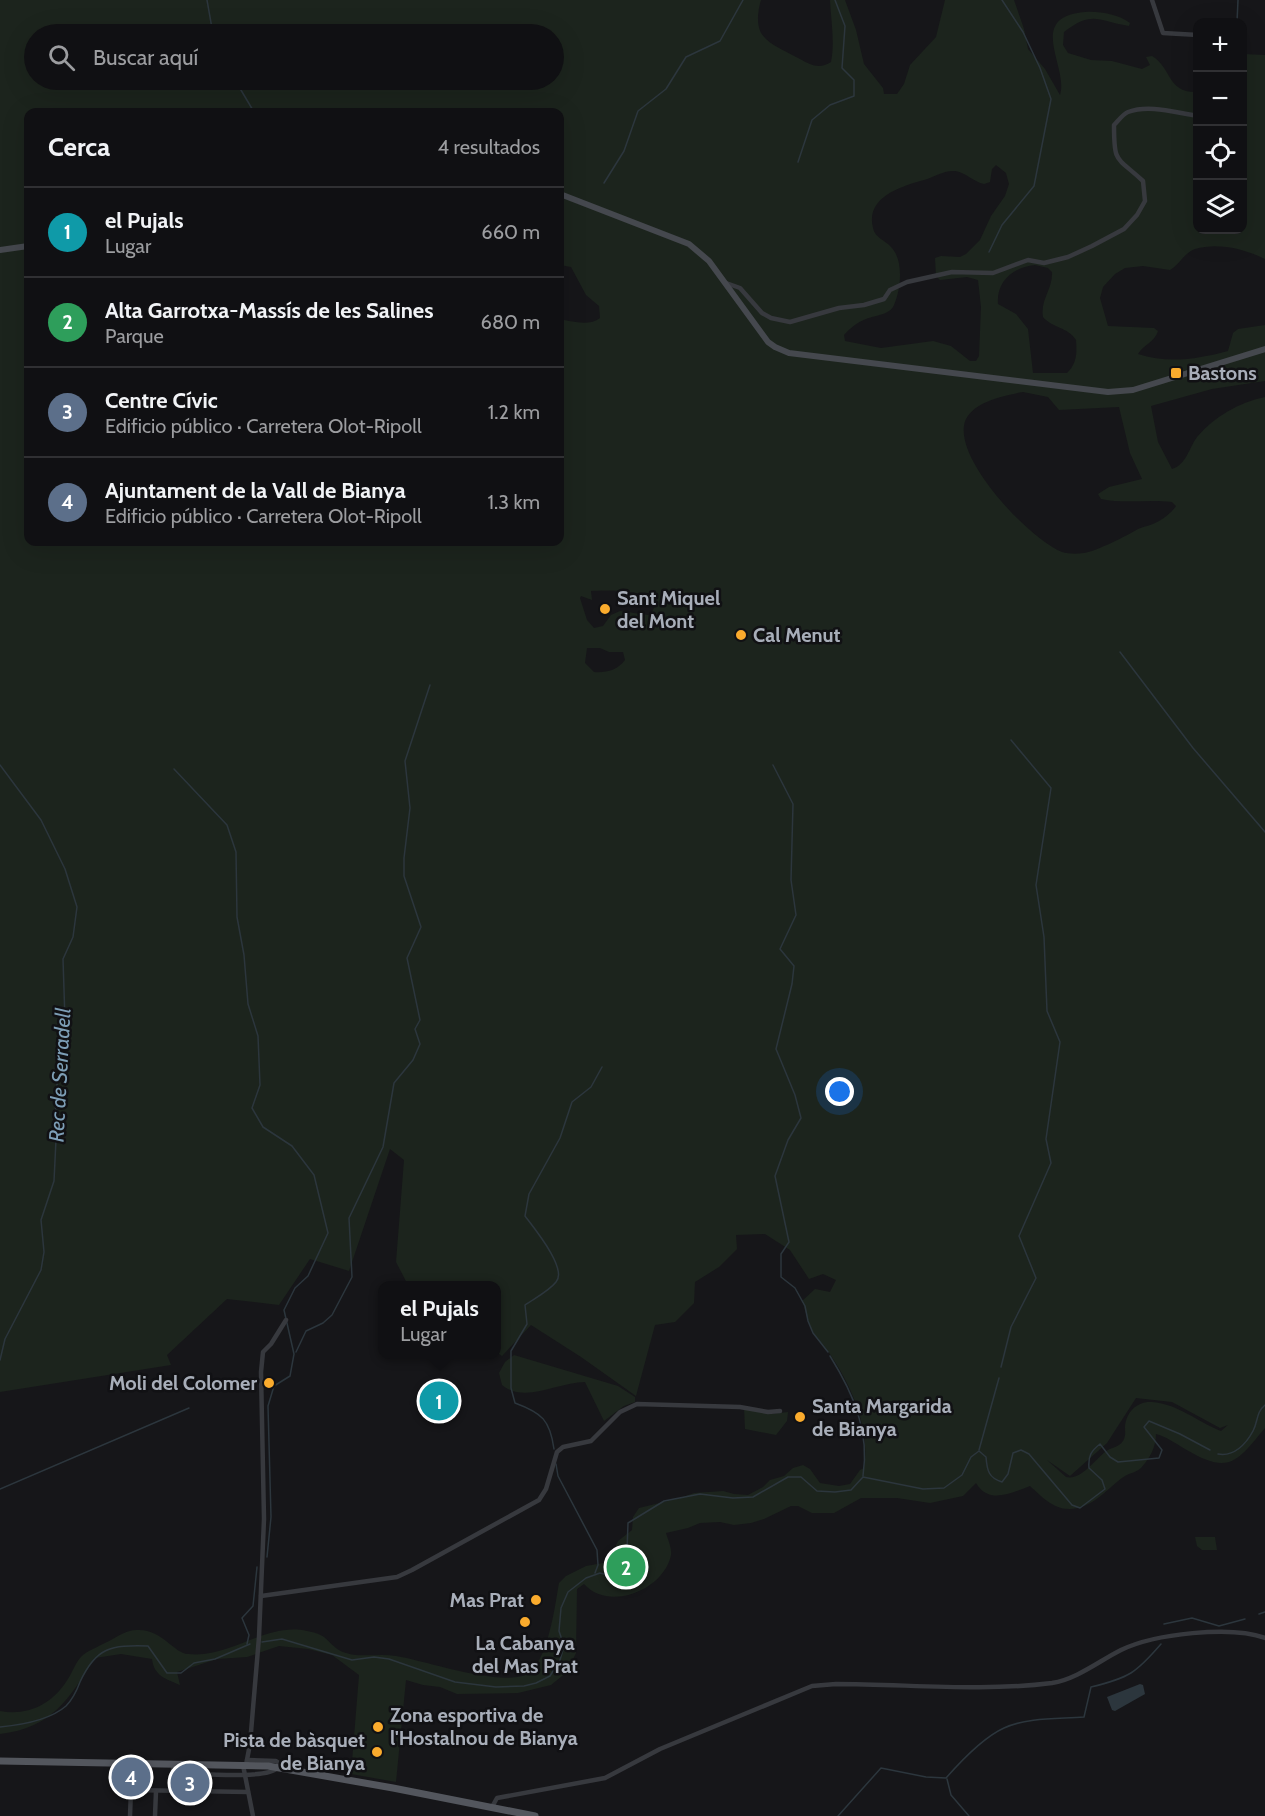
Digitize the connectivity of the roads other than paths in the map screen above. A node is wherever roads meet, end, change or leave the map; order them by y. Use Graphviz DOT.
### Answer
graph roads {
  1 [pos="1152,0"];
  2 [pos="1193,35"];
  3 [pos="1193,116"];
  4 [pos="564,196"];
  5 [pos="24,247"];
  6 [pos="0,250"];
  7 [pos="724,282"];
  8 [pos="1265,349"];
  9 [pos="286,1320"];
  10 [pos="780,1411"];
  11 [pos="261,1596"];
  12 [pos="1265,1638"];
  13 [pos="0,1761"];
  14 [pos="173,1764"];
  15 [pos="247,1764"];
  16 [pos="278,1768"];
  17 [pos="288,1769"];
  18 [pos="252,1774"];
  19 [pos="244,1775"];
  20 [pos="247,1784"];
  21 [pos="156,1791"];
  22 [pos="248,1792"];
  23 [pos="492,1807"];
  24 [pos="130,1816"];
  25 [pos="155,1816"];
  26 [pos="253,1816"];
  27 [pos="536,1816"];
  1 -- 2 [label="street"];
  3 -- 7 [label="street"];
  4 -- 7 [label="main road"];
  5 -- 6 [label="main road"];
  7 -- 8 [label="main road"];
  9 -- 11 [label="street"];
  10 -- 11 [label="street"];
  11 -- 15 [label="street"];
  12 -- 23 [label="street"];
  13 -- 14 [label="main road"];
  14 -- 15 [label="main road"];
  14 -- 19 [label="street"];
  15 -- 16 [label="main road"];
  15 -- 17 [label="street"];
  15 -- 18 [label="street"];
  15 -- 19 [label="street"];
  16 -- 17 [label="main road"];
  16 -- 18 [label="street"];
  17 -- 23 [label="main road"];
  18 -- 19 [label="street"];
  18 -- 20 [label="street"];
  19 -- 20 [label="street"];
  20 -- 22 [label="street"];
  21 -- 22 [label="street"];
  21 -- 24 [label="street"];
  21 -- 25 [label="street"];
  22 -- 26 [label="street"];
  23 -- 27 [label="main road"];
}
